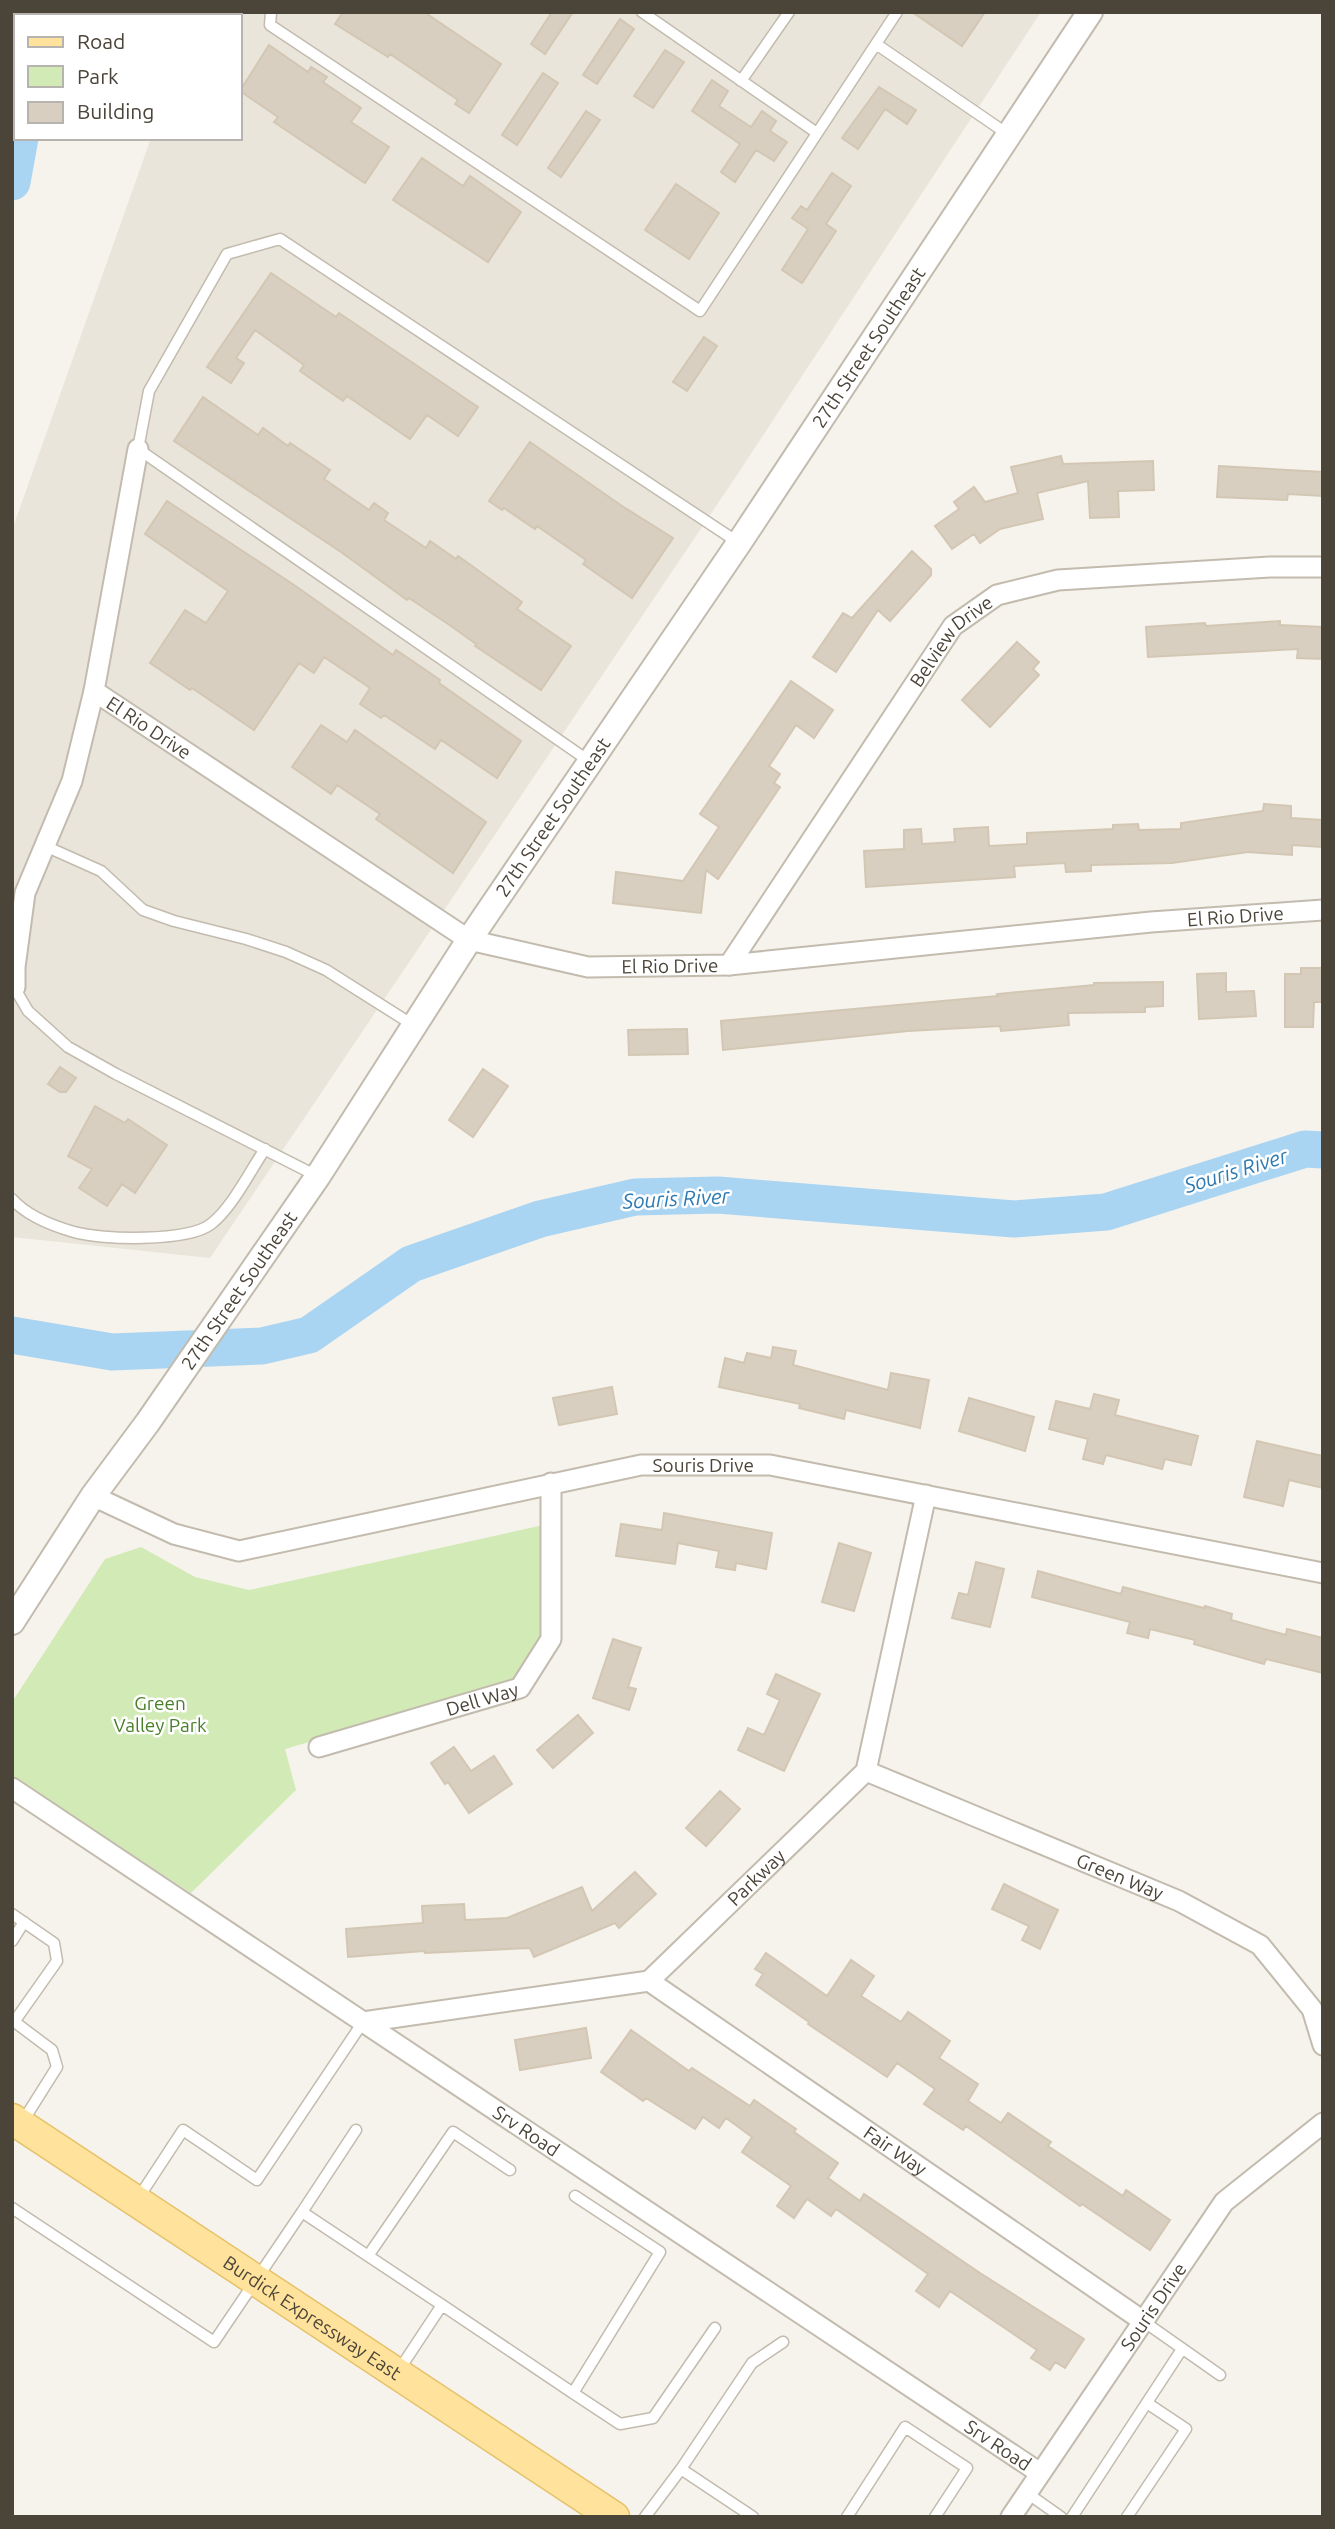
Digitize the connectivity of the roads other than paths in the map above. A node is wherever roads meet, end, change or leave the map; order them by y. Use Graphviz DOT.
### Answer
graph roads {
  1 [pos="271,12"];
  2 [pos="642,12"];
  3 [pos="789,12"];
  4 [pos="897,12"];
  5 [pos="1090,12"];
  6 [pos="876,44"];
  7 [pos="741,81"];
  8 [pos="817,132"];
  9 [pos="1009,135"];
  10 [pos="138,449"];
  11 [pos="739,543"];
  12 [pos="1323,567"];
  13 [pos="94,691"];
  14 [pos="590,761"];
  15 [pos="46,846"];
  16 [pos="1323,910"];
  17 [pos="469,940"];
  18 [pos="729,965"];
  19 [pos="14,987"];
  20 [pos="414,1025"];
  21 [pos="265,1149"];
  22 [pos="317,1176"];
  23 [pos="12,1199"];
  24 [pos="551,1483"];
  25 [pos="926,1495"];
  26 [pos="93,1496"];
  27 [pos="1323,1573"];
  28 [pos="12,1622"];
  29 [pos="319,1747"];
  30 [pos="866,1771"];
  31 [pos="12,1788"];
  32 [pos="12,1914"];
  33 [pos="24,1922"];
  34 [pos="12,1941"];
  35 [pos="649,1981"];
  36 [pos="13,2021"];
  37 [pos="363,2022"];
  38 [pos="1323,2045"];
  39 [pos="16,2121"];
  40 [pos="1323,2123"];
  41 [pos="356,2130"];
  42 [pos="510,2170"];
  43 [pos="575,2196"];
  44 [pos="137,2200"];
  45 [pos="12,2208"];
  46 [pos="302,2211"];
  47 [pos="368,2256"];
  48 [pos="257,2280"];
  49 [pos="442,2305"];
  50 [pos="1143,2321"];
  51 [pos="715,2328"];
  52 [pos="783,2342"];
  53 [pos="1182,2349"];
  54 [pos="397,2373"];
  55 [pos="1220,2375"];
  56 [pos="573,2393"];
  57 [pos="1147,2403"];
  58 [pos="681,2469"];
  59 [pos="1040,2473"];
  60 [pos="1027,2493"];
  61 [pos="614,2517"];
  62 [pos="645,2517"];
  63 [pos="752,2517"];
  64 [pos="847,2517"];
  65 [pos="934,2517"];
  66 [pos="1011,2517"];
  67 [pos="1061,2517"];
  68 [pos="1072,2517"];
  69 [pos="1127,2517"];
  1 -- 8 [label="lane"];
  2 -- 7 [label="lane"];
  3 -- 7 [label="lane"];
  4 -- 6 [label="lane"];
  5 -- 9 [label="street, 27th Street Southeast"];
  6 -- 8 [label="lane"];
  6 -- 9 [label="lane"];
  7 -- 8 [label="lane"];
  9 -- 11 [label="street, 27th Street Southeast"];
  10 -- 11 [label="lane"];
  10 -- 13 [label="street"];
  10 -- 14 [label="lane"];
  11 -- 14 [label="street, 27th Street Southeast"];
  12 -- 18 [label="street, Belview Drive"];
  13 -- 15 [label="street"];
  13 -- 17 [label="street, El Rio Drive"];
  14 -- 17 [label="street, 27th Street Southeast"];
  15 -- 19 [label="street"];
  15 -- 20 [label="lane"];
  16 -- 18 [label="street, El Rio Drive"];
  17 -- 18 [label="street, El Rio Drive"];
  17 -- 20 [label="street, 27th Street Southeast"];
  19 -- 21 [label="lane"];
  20 -- 22 [label="street, 27th Street Southeast"];
  21 -- 22 [label="lane"];
  21 -- 23 [label="lane"];
  22 -- 26 [label="street, 27th Street Southeast"];
  24 -- 25 [label="street, Souris Drive"];
  24 -- 26 [label="street, Souris Drive"];
  24 -- 29 [label="street, Dell Way"];
  25 -- 27 [label="street, Souris Drive"];
  25 -- 30 [label="street"];
  26 -- 28 [label="street, 27th Street Southeast"];
  30 -- 35 [label="street, Parkway"];
  30 -- 38 [label="street, Green Way"];
  31 -- 37 [label="street, Srv Road"];
  32 -- 33 [label="lane"];
  33 -- 34 [label="lane"];
  33 -- 36 [label="lane"];
  35 -- 37 [label="street"];
  35 -- 50 [label="street, Fair Way"];
  36 -- 39 [label="lane"];
  37 -- 44 [label="lane"];
  37 -- 59 [label="street, Srv Road"];
  39 -- 44 [label="main road, Burdick Expressway East"];
  40 -- 50 [label="street, Souris Drive"];
  41 -- 46 [label="lane"];
  42 -- 47 [label="lane"];
  43 -- 56 [label="lane"];
  44 -- 48 [label="main road, Burdick Expressway East"];
  45 -- 48 [label="lane"];
  46 -- 47 [label="lane"];
  46 -- 48 [label="lane"];
  47 -- 49 [label="lane"];
  48 -- 54 [label="main road, Burdick Expressway East"];
  49 -- 54 [label="lane"];
  49 -- 56 [label="lane"];
  50 -- 53 [label="lane"];
  50 -- 59 [label="street, Souris Drive"];
  51 -- 56 [label="lane"];
  52 -- 58 [label="lane"];
  53 -- 55 [label="lane"];
  53 -- 57 [label="lane"];
  54 -- 61 [label="main road, Burdick Expressway East"];
  57 -- 68 [label="lane"];
  57 -- 69 [label="lane"];
  58 -- 62 [label="lane"];
  58 -- 63 [label="lane"];
  59 -- 60 [label="street, Souris Drive"];
  60 -- 66 [label="street, Souris Drive"];
  60 -- 67 [label="lane"];
  64 -- 65 [label="lane"];
}
